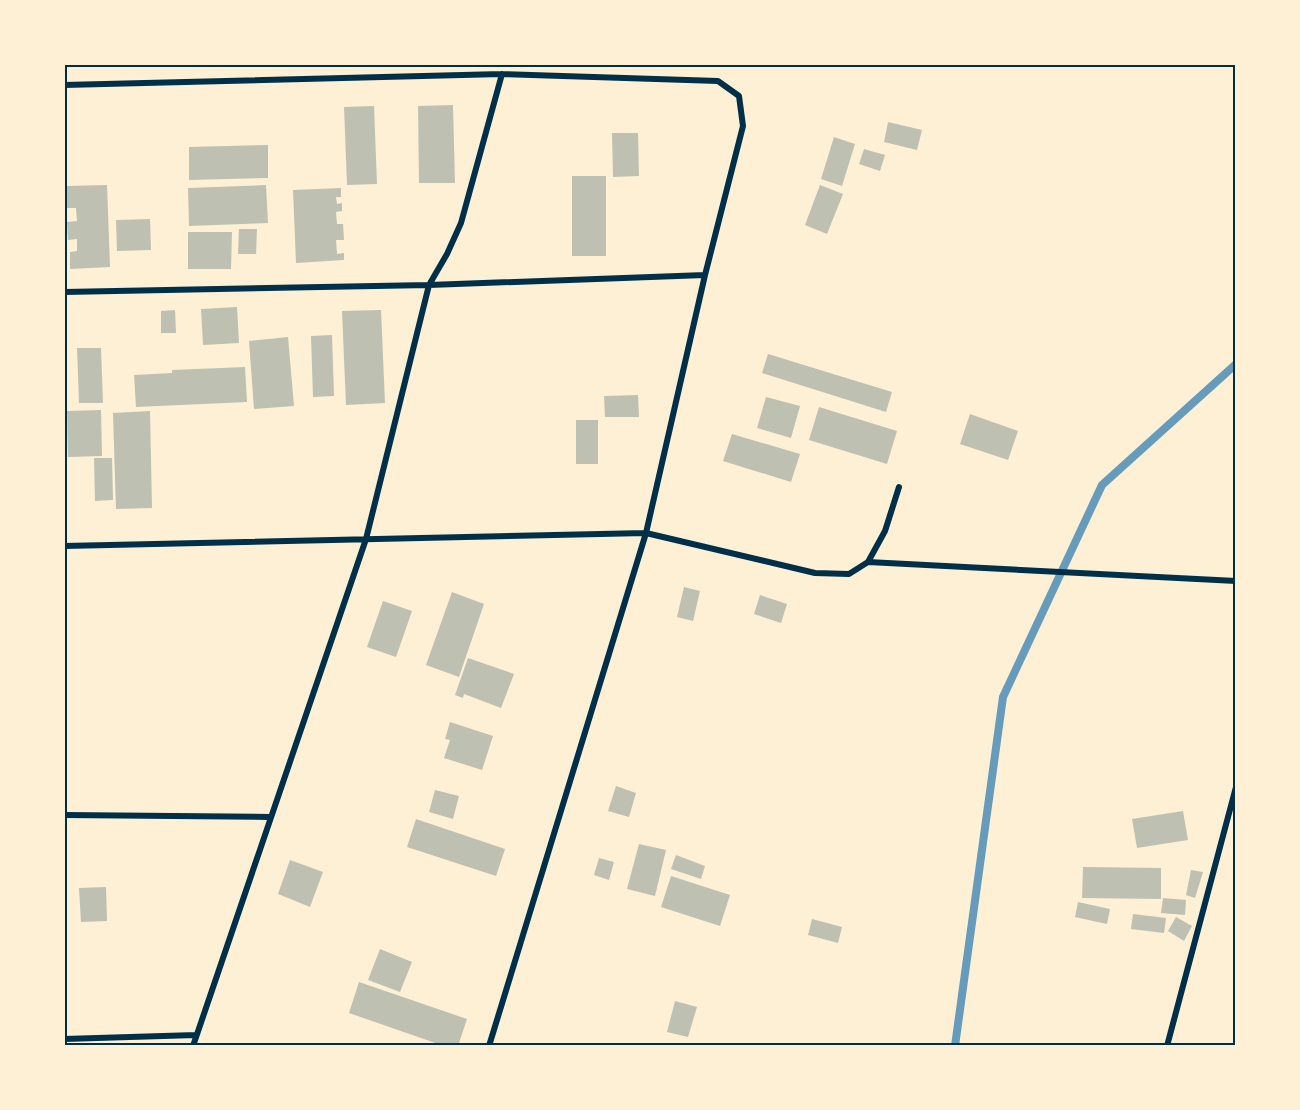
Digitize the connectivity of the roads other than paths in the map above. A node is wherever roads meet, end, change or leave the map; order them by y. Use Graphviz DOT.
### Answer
graph roads {
  1 [pos="502,75"];
  2 [pos="64,85"];
  3 [pos="705,275"];
  4 [pos="429,285"];
  5 [pos="64,292"];
  6 [pos="899,488"];
  7 [pos="646,533"];
  8 [pos="366,539"];
  9 [pos="64,546"];
  10 [pos="868,562"];
  11 [pos="1236,581"];
  12 [pos="1236,788"];
  13 [pos="64,815"];
  14 [pos="270,817"];
  15 [pos="196,1035"];
  16 [pos="64,1039"];
  17 [pos="194,1046"];
  18 [pos="489,1046"];
  19 [pos="1167,1046"];
  1 -- 2 [label="street"];
  1 -- 3 [label="street"];
  1 -- 4 [label="street"];
  3 -- 4 [label="street"];
  3 -- 7 [label="street"];
  4 -- 5 [label="street"];
  4 -- 8 [label="street"];
  6 -- 10 [label="street"];
  7 -- 8 [label="street"];
  7 -- 10 [label="street"];
  7 -- 18 [label="street"];
  8 -- 9 [label="street"];
  8 -- 14 [label="street"];
  10 -- 11 [label="street"];
  12 -- 19 [label="street"];
  13 -- 14 [label="street"];
  14 -- 15 [label="street"];
  15 -- 16 [label="street"];
  15 -- 17 [label="street"];
}
